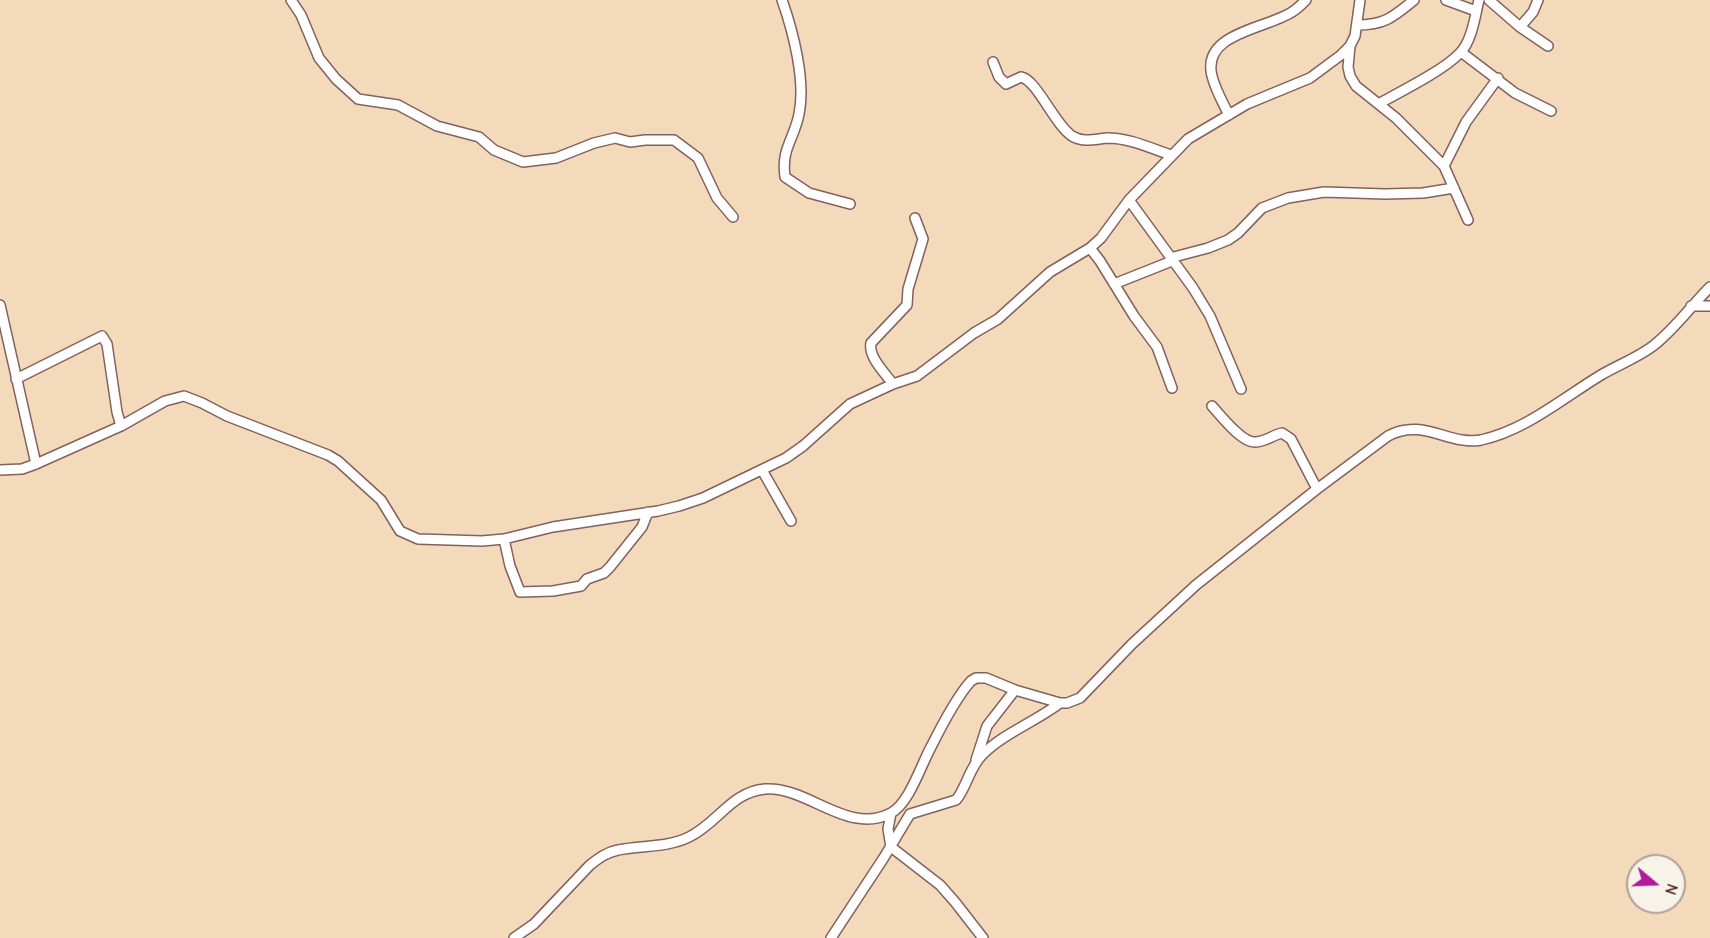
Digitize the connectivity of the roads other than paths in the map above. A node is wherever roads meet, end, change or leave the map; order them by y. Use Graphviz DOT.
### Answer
graph roads {
  1 [pos="291,0"];
  2 [pos="782,0"];
  3 [pos="1306,0"];
  4 [pos="1360,0"];
  5 [pos="1414,0"];
  6 [pos="1446,0"];
  7 [pos="1479,0"];
  8 [pos="1489,0"];
  9 [pos="1538,0"];
  10 [pos="1476,11"];
  11 [pos="1357,25"];
  12 [pos="1520,27"];
  13 [pos="1350,46"];
  14 [pos="1548,46"];
  15 [pos="1461,52"];
  16 [pos="993,62"];
  17 [pos="1498,78"];
  18 [pos="1380,103"];
  19 [pos="1551,111"];
  20 [pos="1229,115"];
  21 [pos="1170,155"];
  22 [pos="1444,166"];
  23 [pos="1454,188"];
  24 [pos="1130,200"];
  25 [pos="850,204"];
  26 [pos="733,217"];
  27 [pos="915,218"];
  28 [pos="1468,220"];
  29 [pos="1090,248"];
  30 [pos="1171,259"];
  31 [pos="1114,284"];
  32 [pos="1710,287"];
  33 [pos="0,305"];
  34 [pos="1691,306"];
  35 [pos="1710,306"];
  36 [pos="5,348"];
  37 [pos="16,379"];
  38 [pos="893,384"];
  39 [pos="1172,388"];
  40 [pos="1240,389"];
  41 [pos="1212,406"];
  42 [pos="121,426"];
  43 [pos="36,464"];
  44 [pos="0,470"];
  45 [pos="762,470"];
  46 [pos="1317,489"];
  47 [pos="648,512"];
  48 [pos="791,521"];
  49 [pos="504,539"];
  50 [pos="1015,690"];
  51 [pos="1060,703"];
  52 [pos="975,764"];
  53 [pos="891,813"];
  54 [pos="891,847"];
  55 [pos="514,938"];
  56 [pos="831,938"];
  57 [pos="982,938"];
  1 -- 26 [label="street"];
  2 -- 25 [label="street"];
  3 -- 20 [label="street"];
  4 -- 11 [label="street"];
  5 -- 11 [label="street"];
  6 -- 10 [label="street"];
  7 -- 10 [label="street"];
  8 -- 12 [label="street"];
  9 -- 12 [label="street"];
  10 -- 15 [label="street"];
  11 -- 13 [label="street"];
  12 -- 14 [label="street"];
  13 -- 18 [label="street"];
  13 -- 20 [label="street"];
  15 -- 17 [label="street"];
  15 -- 18 [label="street"];
  16 -- 21 [label="street"];
  17 -- 19 [label="street"];
  17 -- 22 [label="street"];
  18 -- 22 [label="street"];
  20 -- 21 [label="street"];
  21 -- 24 [label="street"];
  22 -- 23 [label="street"];
  23 -- 28 [label="street"];
  23 -- 30 [label="street"];
  24 -- 29 [label="street"];
  24 -- 30 [label="street"];
  27 -- 38 [label="street"];
  29 -- 31 [label="street"];
  29 -- 38 [label="street"];
  30 -- 31 [label="street"];
  30 -- 40 [label="street"];
  31 -- 39 [label="street"];
  32 -- 34 [label="street"];
  33 -- 36 [label="street"];
  34 -- 35 [label="street"];
  34 -- 46 [label="street"];
  36 -- 37 [label="street"];
  37 -- 42 [label="street"];
  37 -- 43 [label="street"];
  38 -- 45 [label="street"];
  41 -- 46 [label="street"];
  42 -- 43 [label="street"];
  42 -- 49 [label="street"];
  43 -- 44 [label="street"];
  45 -- 47 [label="street"];
  45 -- 48 [label="street"];
  46 -- 51 [label="street"];
  47 -- 49 [label="street"];
  47 -- 49 [label="street"];
  50 -- 51 [label="street"];
  50 -- 52 [label="street"];
  50 -- 53 [label="street"];
  51 -- 52 [label="street"];
  52 -- 54 [label="street"];
  53 -- 54 [label="street"];
  53 -- 55 [label="street"];
  54 -- 56 [label="street"];
  54 -- 57 [label="street"];
}
